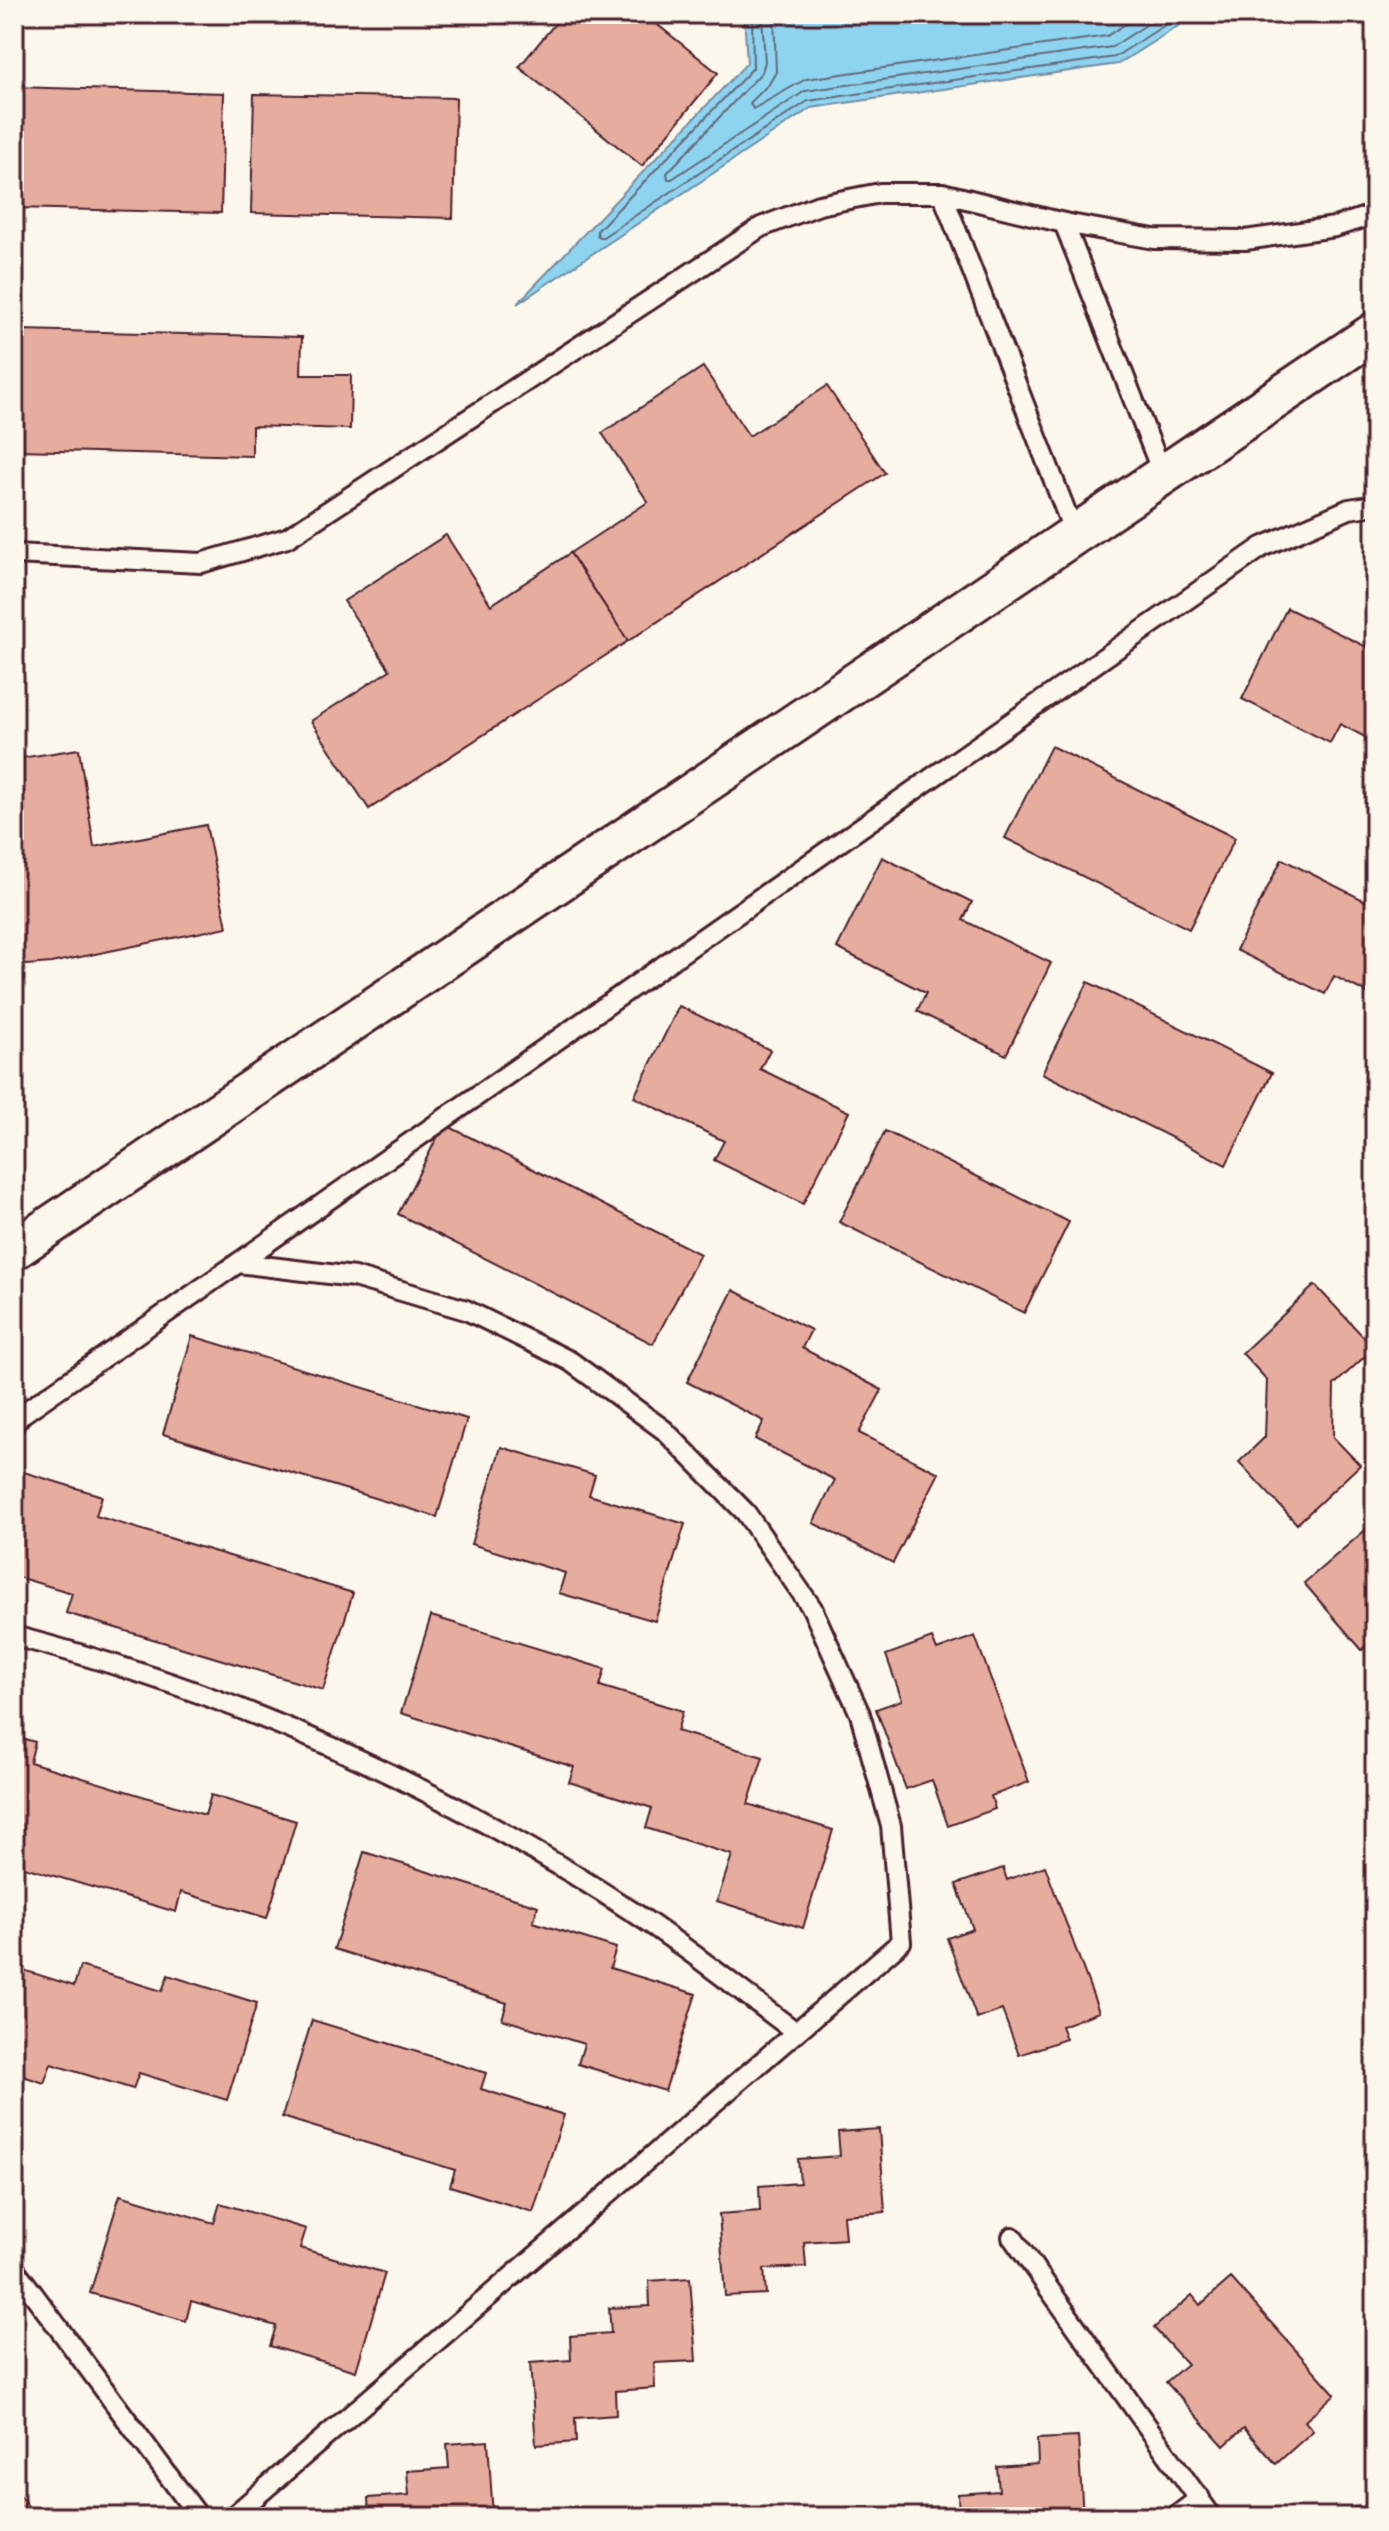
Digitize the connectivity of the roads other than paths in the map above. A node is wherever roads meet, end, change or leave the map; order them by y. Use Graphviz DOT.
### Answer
graph roads {
  1 [pos="942,193"];
  2 [pos="1375,214"];
  3 [pos="1064,223"];
  4 [pos="1372,340"];
  5 [pos="1163,475"];
  6 [pos="1375,505"];
  7 [pos="1075,535"];
  8 [pos="14,554"];
  9 [pos="14,1250"];
  10 [pos="238,1263"];
  11 [pos="14,1424"];
  12 [pos="14,1636"];
  13 [pos="796,2032"];
  14 [pos="1012,2237"];
  15 [pos="14,2268"];
  16 [pos="1200,2498"];
  17 [pos="199,2517"];
  18 [pos="232,2517"];
  19 [pos="1175,2517"];
  20 [pos="1212,2517"];
  1 -- 3 [label="lane"];
  1 -- 7 [label="lane"];
  1 -- 8 [label="lane"];
  2 -- 3 [label="lane"];
  3 -- 5 [label="lane"];
  4 -- 5 [label="street"];
  5 -- 7 [label="street"];
  6 -- 10 [label="lane"];
  7 -- 9 [label="street"];
  10 -- 11 [label="lane"];
  10 -- 13 [label="lane"];
  12 -- 13 [label="lane"];
  13 -- 18 [label="lane"];
  14 -- 16 [label="lane"];
  15 -- 17 [label="lane"];
  16 -- 19 [label="lane"];
  16 -- 20 [label="lane"];
}
